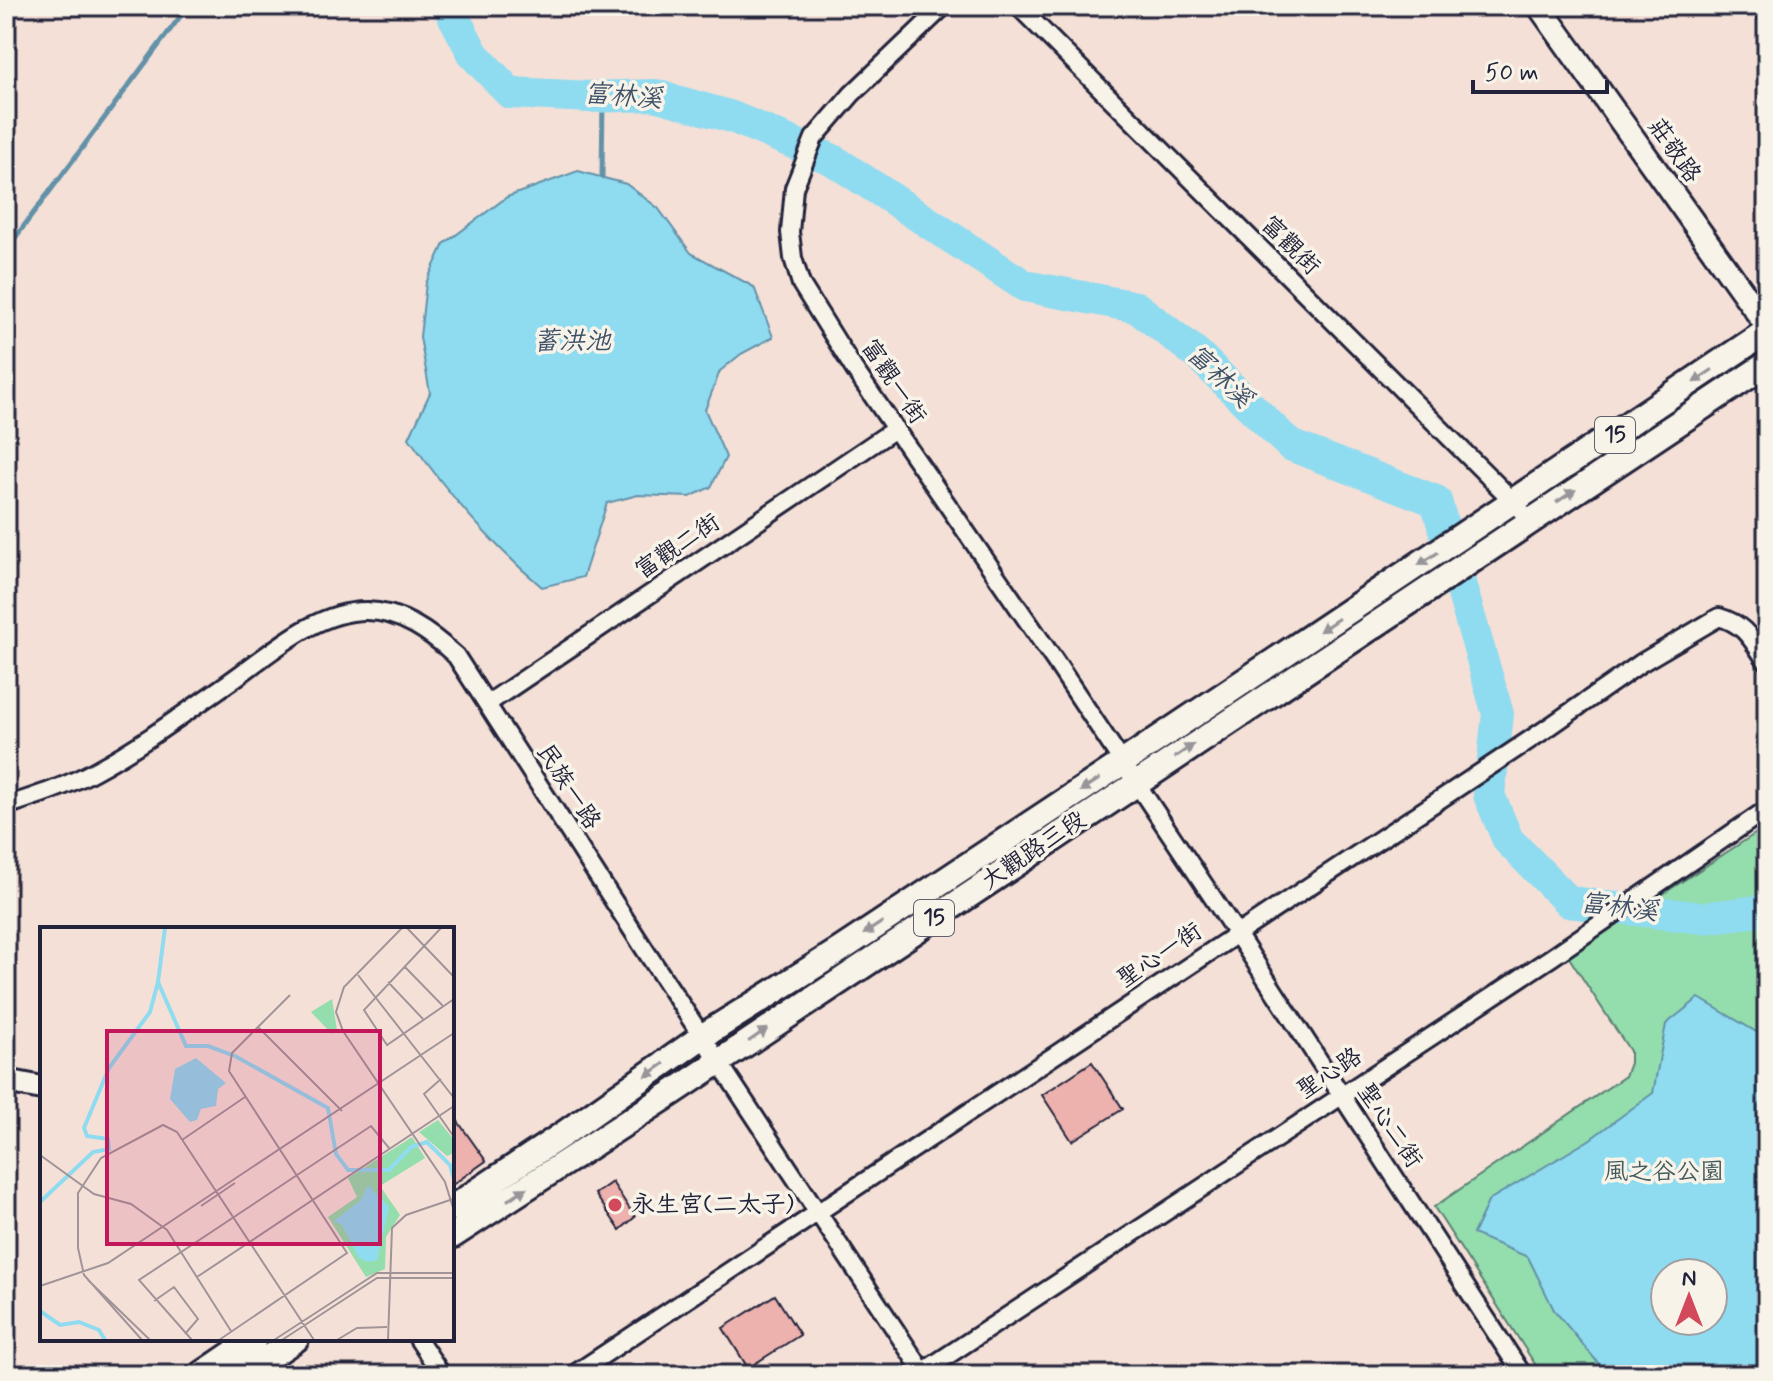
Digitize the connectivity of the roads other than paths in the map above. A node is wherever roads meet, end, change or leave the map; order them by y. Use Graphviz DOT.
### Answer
graph roads {
  1 [pos="944,6"];
  2 [pos="1018,6"];
  3 [pos="1539,6"];
  4 [pos="1761,6"];
  5 [pos="1767,15"];
  6 [pos="1767,329"];
  7 [pos="1767,364"];
  8 [pos="895,429"];
  9 [pos="1513,501"];
  10 [pos="1529,520"];
  11 [pos="1470,546"];
  12 [pos="1767,662"];
  13 [pos="487,704"];
  14 [pos="1130,773"];
  15 [pos="6,806"];
  16 [pos="1767,809"];
  17 [pos="1237,934"];
  18 [pos="703,1036"];
  19 [pos="720,1060"];
  20 [pos="6,1081"];
  21 [pos="40,1088"];
  22 [pos="1340,1095"];
  23 [pos="454,1207"];
  24 [pos="818,1213"];
  25 [pos="454,1235"];
  26 [pos="251,1341"];
  27 [pos="293,1341"];
  28 [pos="419,1341"];
  29 [pos="922,1374"];
  30 [pos="201,1375"];
  31 [pos="242,1375"];
  32 [pos="442,1375"];
  33 [pos="573,1375"];
  34 [pos="1523,1375"];
  1 -- 8 [label="street, 富觀一街"];
  2 -- 9 [label="street, 富觀街"];
  3 -- 6 [label="street, 莊敬路"];
  4 -- 5 [label="street"];
  6 -- 9 [label="main road, 15, one-way"];
  10 -- 7 [label="main road, 15, one-way"];
  8 -- 13 [label="street, 富觀二街"];
  8 -- 14 [label="street, 富觀一街"];
  9 -- 10 [label="street, 富觀街"];
  9 -- 11 [label="main road, 15"];
  10 -- 11 [label="main road, 15"];
  11 -- 14 [label="main road, 大觀路三段 / 15, one-way"];
  14 -- 11 [label="main road, 大觀路三段 / 15, one-way"];
  12 -- 17 [label="street, 聖心一街"];
  13 -- 15 [label="street, 民族一路"];
  13 -- 18 [label="street, 民族一路"];
  14 -- 17 [label="street, 聖心二街"];
  14 -- 18 [label="main road, 大觀路三段 / 15, one-way"];
  19 -- 14 [label="main road, 大觀路三段 / 15, one-way"];
  16 -- 22 [label="street, 聖心路"];
  17 -- 22 [label="street, 聖心二街"];
  17 -- 24 [label="street, 聖心一街"];
  18 -- 19 [label="street, 民族一路"];
  18 -- 23 [label="main road, 大觀路三段 / 15, one-way"];
  19 -- 24 [label="street, 民族一路"];
  25 -- 19 [label="main road, 大觀路三段 / 15, one-way"];
  20 -- 21 [label="street"];
  22 -- 29 [label="street, 聖心路"];
  22 -- 34 [label="street, 聖心二街"];
  24 -- 29 [label="street, 民族一路"];
  24 -- 33 [label="street, 聖心一街"];
  26 -- 30 [label="main road"];
  27 -- 31 [label="main road"];
  28 -- 32 [label="street"];
}
